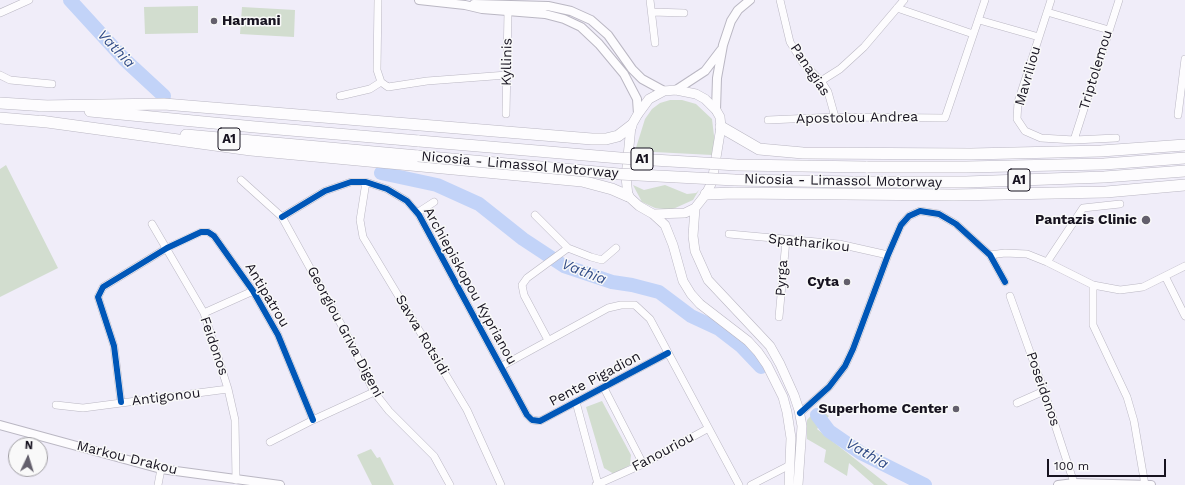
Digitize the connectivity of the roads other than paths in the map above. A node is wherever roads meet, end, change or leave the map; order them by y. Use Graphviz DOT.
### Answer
graph roads {
  1 [pos="29,0"];
  2 [pos="378,0"];
  3 [pos="419,0"];
  4 [pos="650,0"];
  5 [pos="750,0"];
  6 [pos="780,0"];
  7 [pos="904,0"];
  8 [pos="985,0"];
  9 [pos="1052,0"];
  10 [pos="1119,0"];
  11 [pos="442,1"];
  12 [pos="465,5"];
  13 [pos="897,8"];
  14 [pos="508,11"];
  15 [pos="652,12"];
  16 [pos="1048,12"];
  17 [pos="0,13"];
  18 [pos="684,13"];
  19 [pos="979,20"];
  20 [pos="1109,30"];
  21 [pos="973,34"];
  22 [pos="1039,37"];
  23 [pos="655,43"];
  24 [pos="723,46"];
  25 [pos="1185,59"];
  26 [pos="0,74"];
  27 [pos="507,75"];
  28 [pos="821,81"];
  29 [pos="381,82"];
  30 [pos="52,84"];
  31 [pos="676,90"];
  32 [pos="664,91"];
  33 [pos="340,96"];
  34 [pos="0,103"];
  35 [pos="42,106"];
  36 [pos="716,110"];
  37 [pos="506,114"];
  38 [pos="638,114"];
  39 [pos="1178,115"];
  40 [pos="835,117"];
  41 [pos="0,118"];
  42 [pos="768,120"];
  43 [pos="40,121"];
  44 [pos="632,126"];
  45 [pos="721,127"];
  46 [pos="1116,138"];
  47 [pos="1074,140"];
  48 [pos="1185,145"];
  49 [pos="1185,158"];
  50 [pos="1185,171"];
  51 [pos="240,180"];
  52 [pos="366,182"];
  53 [pos="1185,185"];
  54 [pos="706,194"];
  55 [pos="628,196"];
  56 [pos="434,202"];
  57 [pos="1120,204"];
  58 [pos="695,208"];
  59 [pos="417,213"];
  60 [pos="653,214"];
  61 [pos="535,215"];
  62 [pos="282,217"];
  63 [pos="152,224"];
  64 [pos="729,234"];
  65 [pos="786,240"];
  66 [pos="167,248"];
  67 [pos="568,248"];
  68 [pos="616,248"];
  69 [pos="888,255"];
  70 [pos="990,255"];
  71 [pos="1047,262"];
  72 [pos="1185,266"];
  73 [pos="1165,276"];
  74 [pos="1004,282"];
  75 [pos="1093,285"];
  76 [pos="253,291"];
  77 [pos="1010,296"];
  78 [pos="204,313"];
  79 [pos="1185,316"];
  80 [pos="780,317"];
  81 [pos="548,340"];
  82 [pos="668,353"];
  83 [pos="502,366"];
  84 [pos="604,388"];
  85 [pos="228,389"];
  86 [pos="1044,391"];
  87 [pos="374,392"];
  88 [pos="121,402"];
  89 [pos="576,402"];
  90 [pos="1017,403"];
  91 [pos="56,405"];
  92 [pos="800,414"];
  93 [pos="313,420"];
  94 [pos="532,420"];
  95 [pos="0,425"];
  96 [pos="707,429"];
  97 [pos="270,442"];
  98 [pos="643,464"];
  99 [pos="790,465"];
  100 [pos="161,469"];
  101 [pos="236,480"];
  102 [pos="1074,483"];
  103 [pos="498,484"];
  104 [pos="158,485"];
  105 [pos="280,485"];
  106 [pos="450,485"];
  107 [pos="597,485"];
  108 [pos="739,485"];
  109 [pos="751,485"];
  110 [pos="789,485"];
  111 [pos="798,485"];
  112 [pos="1058,485"];
  113 [pos="1145,485"];
  114 [pos="1151,485"];
  1 -- 17 [label="street"];
  2 -- 29 [label="street"];
  3 -- 11 [label="street"];
  4 -- 15 [label="street"];
  5 -- 24 [label="street"];
  6 -- 28 [label="street, Panagias"];
  7 -- 13 [label="street"];
  8 -- 19 [label="street"];
  9 -- 16 [label="street, Mavriliou"];
  10 -- 20 [label="street, Triptolemou"];
  11 -- 12 [label="street"];
  12 -- 14 [label="street"];
  12 -- 32 [label="street"];
  13 -- 21 [label="street"];
  13 -- 28 [label="street"];
  14 -- 27 [label="street, Kyllinis"];
  14 -- 38 [label="street"];
  15 -- 18 [label="street"];
  15 -- 23 [label="street"];
  16 -- 20 [label="street"];
  16 -- 22 [label="street, Mavriliou"];
  19 -- 21 [label="street"];
  19 -- 22 [label="street"];
  20 -- 47 [label="street, Triptolemou"];
  21 -- 40 [label="street, Apostolou Andrea"];
  22 -- 47 [label="street, Mavriliou"];
  24 -- 31 [label="street"];
  24 -- 36 [label="street"];
  25 -- 39 [label="street"];
  26 -- 30 [label="street"];
  27 -- 29 [label="street"];
  27 -- 37 [label="street, Kyllinis"];
  28 -- 40 [label="street, Panagias"];
  29 -- 33 [label="street"];
  31 -- 32 [label="main road"];
  31 -- 36 [label="main road"];
  32 -- 38 [label="main road"];
  34 -- 35 [label="highway, Nicosia - Limassol Motorway / A1"];
  35 -- 44 [label="highway"];
  35 -- 49 [label="highway, Nicosia - Limassol Motorway / A1, bridge"];
  36 -- 45 [label="main road"];
  38 -- 44 [label="main road"];
  40 -- 42 [label="street, Apostolou Andrea"];
  41 -- 43 [label="highway, Nicosia - Limassol Motorway / A1"];
  43 -- 50 [label="highway, Nicosia - Limassol Motorway / A1, bridge"];
  43 -- 55 [label="highway"];
  44 -- 55 [label="main road"];
  45 -- 48 [label="highway"];
  45 -- 54 [label="main road"];
  46 -- 47 [label="street, Mavriliou"];
  51 -- 62 [label="street, Georgiou Griva Digeni"];
  52 -- 59 [label="street, Archiepiskopou Kyprianou"];
  52 -- 62 [label="street, Archiepiskopou Kyprianou"];
  52 -- 103 [label="street, Savva Rotsidi"];
  53 -- 54 [label="highway"];
  54 -- 58 [label="main road"];
  55 -- 60 [label="main road"];
  56 -- 59 [label="street"];
  57 -- 71 [label="street"];
  58 -- 60 [label="main road"];
  58 -- 92 [label="main road"];
  59 -- 83 [label="street, Archiepiskopou Kyprianou"];
  60 -- 99 [label="main road"];
  61 -- 67 [label="street"];
  62 -- 87 [label="street, Georgiou Griva Digeni"];
  63 -- 66 [label="street, Feidonos"];
  64 -- 65 [label="street, Spatharikou"];
  65 -- 69 [label="street, Spatharikou"];
  65 -- 80 [label="street, Pyrga"];
  66 -- 76 [label="street, Antipatrou"];
  66 -- 78 [label="street, Feidonos"];
  66 -- 88 [label="street"];
  67 -- 68 [label="street"];
  67 -- 81 [label="street"];
  69 -- 70 [label="street"];
  69 -- 92 [label="street"];
  70 -- 71 [label="street"];
  70 -- 74 [label="street"];
  71 -- 75 [label="street"];
  72 -- 73 [label="street"];
  73 -- 75 [label="street"];
  73 -- 79 [label="street"];
  75 -- 113 [label="street"];
  76 -- 78 [label="street"];
  76 -- 93 [label="street, Antipatrou"];
  77 -- 86 [label="street, Poseidonos"];
  78 -- 85 [label="street, Feidonos"];
  81 -- 82 [label="street"];
  81 -- 83 [label="street"];
  82 -- 84 [label="street, Pente Pigadion"];
  82 -- 96 [label="street"];
  83 -- 94 [label="street, Archiepiskopou Kyprianou"];
  84 -- 89 [label="street, Pente Pigadion"];
  84 -- 98 [label="street"];
  85 -- 88 [label="street, Antigonou"];
  85 -- 101 [label="street, Feidonos"];
  86 -- 90 [label="street"];
  86 -- 102 [label="street, Poseidonos"];
  87 -- 93 [label="street"];
  87 -- 106 [label="street, Georgiou Griva Digeni"];
  88 -- 91 [label="street, Antigonou"];
  89 -- 94 [label="street, Pente Pigadion"];
  89 -- 107 [label="street"];
  92 -- 111 [label="main road"];
  93 -- 97 [label="street"];
  95 -- 100 [label="street, Markou Drakou"];
  96 -- 98 [label="street, Fanouriou"];
  96 -- 108 [label="street"];
  98 -- 107 [label="street, Fanouriou"];
  99 -- 109 [label="street"];
  99 -- 110 [label="main road"];
  100 -- 101 [label="street, Markou Drakou"];
  100 -- 104 [label="street"];
  101 -- 105 [label="street, Markou Drakou"];
  102 -- 112 [label="street"];
  102 -- 113 [label="street"];
  113 -- 114 [label="street"];
}
